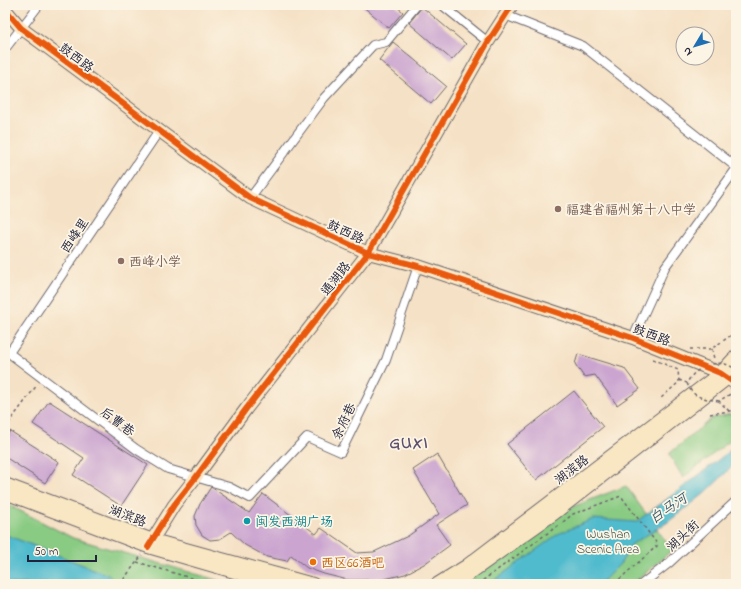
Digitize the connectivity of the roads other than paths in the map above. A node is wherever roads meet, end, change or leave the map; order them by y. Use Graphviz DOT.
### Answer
graph roads {
  1 [pos="39,5"];
  2 [pos="417,5"];
  3 [pos="442,5"];
  4 [pos="5,8"];
  5 [pos="509,10"];
  6 [pos="21,28"];
  7 [pos="488,42"];
  8 [pos="5,49"];
  9 [pos="159,131"];
  10 [pos="736,168"];
  11 [pos="250,198"];
  12 [pos="368,253"];
  13 [pos="418,266"];
  14 [pos="633,338"];
  15 [pos="7,352"];
  16 [pos="736,356"];
  17 [pos="728,373"];
  18 [pos="196,477"];
  19 [pos="5,484"];
  20 [pos="229,487"];
  21 [pos="5,493"];
  22 [pos="736,501"];
  23 [pos="150,543"];
  24 [pos="276,584"];
  25 [pos="313,584"];
  26 [pos="437,584"];
  27 [pos="455,584"];
  28 [pos="642,584"];
  1 -- 6 [label="street"];
  2 -- 11 [label="street"];
  3 -- 7 [label="street"];
  4 -- 6 [label="street, 鼓西路"];
  5 -- 7 [label="street, 通湖路"];
  5 -- 10 [label="street"];
  6 -- 8 [label="street"];
  6 -- 9 [label="street, 鼓西路"];
  7 -- 12 [label="street, 通湖路"];
  9 -- 11 [label="street, 鼓西路"];
  9 -- 15 [label="street, 西峰里"];
  10 -- 14 [label="street"];
  11 -- 12 [label="street, 鼓西路"];
  12 -- 13 [label="street, 鼓西路"];
  12 -- 18 [label="street, 通湖路"];
  13 -- 14 [label="street, 鼓西路"];
  13 -- 20 [label="street, 余府巷"];
  14 -- 17 [label="street, 鼓西路"];
  15 -- 18 [label="street, 后曹巷"];
  16 -- 17 [label="street"];
  17 -- 26 [label="street, 湖滨路"];
  17 -- 27 [label="street, 湖滨路"];
  18 -- 20 [label="street, 后曹巷"];
  18 -- 23 [label="street, 通湖路"];
  19 -- 23 [label="street, 湖滨路"];
  21 -- 23 [label="street, 湖滨路"];
  22 -- 28 [label="street, 湖头街"];
  23 -- 24 [label="street, 湖滨路"];
  23 -- 25 [label="street, 湖滨路"];
}
